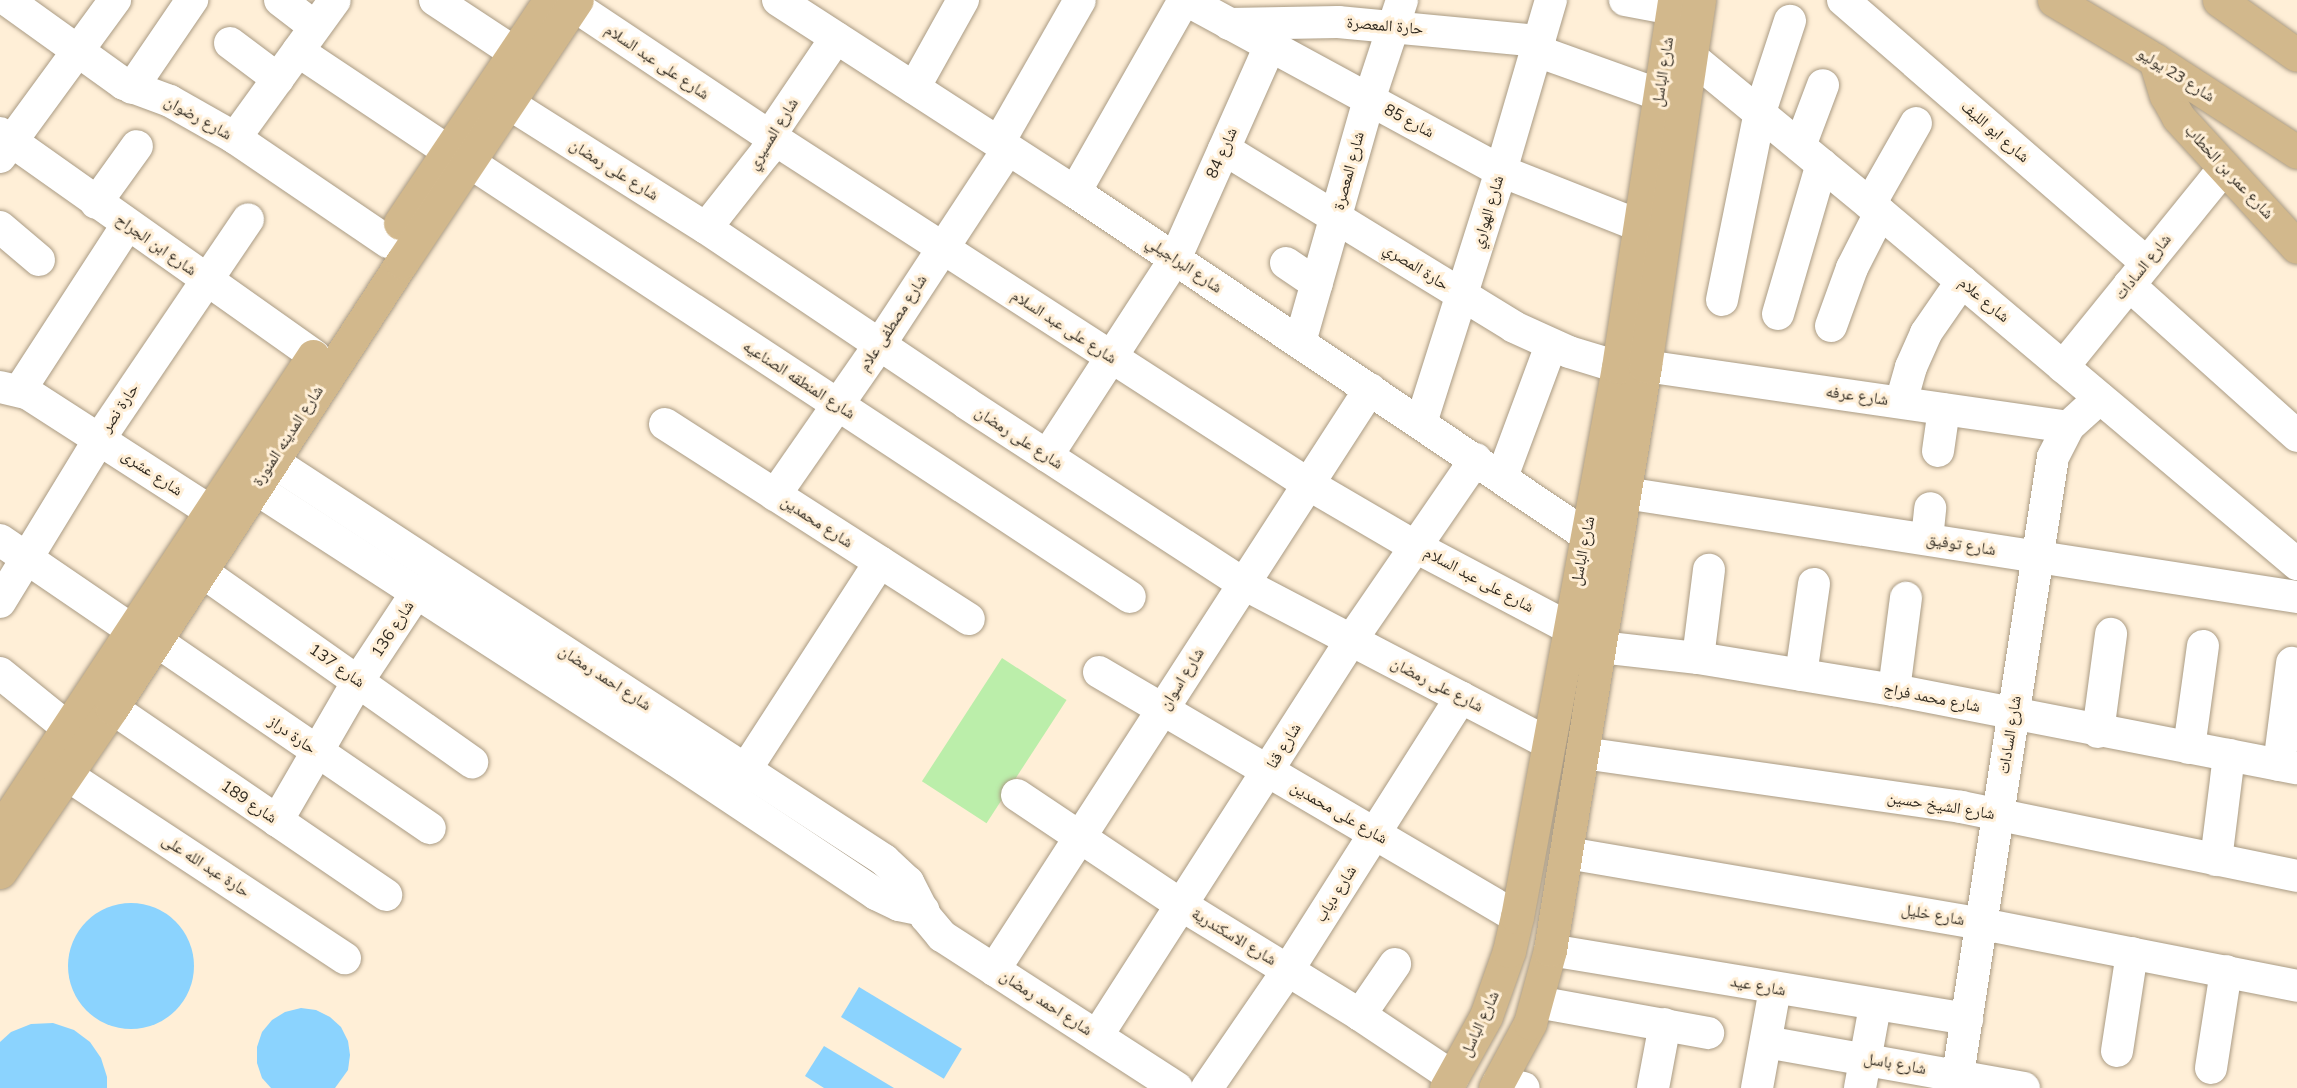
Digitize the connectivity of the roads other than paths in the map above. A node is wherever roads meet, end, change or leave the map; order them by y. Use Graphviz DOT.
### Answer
graph roads {
  1 [pos="7,0"];
  2 [pos="115,0"];
  3 [pos="192,0"];
  4 [pos="335,0"];
  5 [pos="435,0"];
  6 [pos="778,0"];
  7 [pos="1080,0"];
  8 [pos="1185,0"];
  9 [pos="1551,0"];
  10 [pos="1625,0"];
  11 [pos="1843,0"];
  12 [pos="2054,0"];
  13 [pos="2101,0"];
  14 [pos="566,2"];
  15 [pos="954,4"];
  16 [pos="2235,5"];
  17 [pos="1398,13"];
  18 [pos="297,17"];
  19 [pos="1681,20"];
  20 [pos="1790,21"];
  21 [pos="1229,24"];
  22 [pos="2110,35"];
  23 [pos="836,38"];
  24 [pos="230,43"];
  25 [pos="1270,46"];
  26 [pos="1538,46"];
  27 [pos="79,49"];
  28 [pos="514,52"];
  29 [pos="2297,55"];
  30 [pos="2156,60"];
  31 [pos="278,79"];
  32 [pos="1823,85"];
  33 [pos="132,88"];
  34 [pos="914,88"];
  35 [pos="1660,95"];
  36 [pos="1369,100"];
  37 [pos="508,103"];
  38 [pos="1760,112"];
  39 [pos="1916,123"];
  40 [pos="771,137"];
  41 [pos="235,138"];
  42 [pos="4,144"];
  43 [pos="137,146"];
  44 [pos="1004,146"];
  45 [pos="1224,149"];
  46 [pos="2297,152"];
  47 [pos="1811,155"];
  48 [pos="458,157"];
  49 [pos="2224,168"];
  50 [pos="1501,171"];
  51 [pos="1075,192"];
  52 [pos="96,203"];
  53 [pos="1875,208"];
  54 [pos="1336,218"];
  55 [pos="248,219"];
  56 [pos="127,225"];
  57 [pos="0,226"];
  58 [pos="1640,226"];
  59 [pos="706,228"];
  60 [pos="388,242"];
  61 [pos="2297,247"];
  62 [pos="943,248"];
  63 [pos="1175,259"];
  64 [pos="39,260"];
  65 [pos="1286,263"];
  66 [pos="2138,274"];
  67 [pos="206,279"];
  68 [pos="1962,281"];
  69 [pos="1317,284"];
  70 [pos="1462,295"];
  71 [pos="1722,300"];
  72 [pos="1778,314"];
  73 [pos="1831,326"];
  74 [pos="1300,342"];
  75 [pos="880,344"];
  76 [pos="1551,345"];
  77 [pos="314,356"];
  78 [pos="1111,358"];
  79 [pos="1631,366"];
  80 [pos="2063,367"];
  81 [pos="10,389"];
  82 [pos="1370,389"];
  83 [pos="2100,398"];
  84 [pos="1901,402"];
  85 [pos="838,406"];
  86 [pos="1944,409"];
  87 [pos="1421,423"];
  88 [pos="664,424"];
  89 [pos="2068,427"];
  90 [pos="2297,436"];
  91 [pos="100,438"];
  92 [pos="1938,451"];
  93 [pos="1047,456"];
  94 [pos="1476,459"];
  95 [pos="272,460"];
  96 [pos="1502,477"];
  97 [pos="1308,484"];
  98 [pos="255,488"];
  99 [pos="1625,493"];
  100 [pos="775,495"];
  101 [pos="1930,508"];
  102 [pos="210,511"];
  103 [pos="1602,538"];
  104 [pos="1927,539"];
  105 [pos="0,540"];
  106 [pos="1416,547"];
  107 [pos="2037,557"];
  108 [pos="28,559"];
  109 [pos="2296,561"];
  110 [pos="880,562"];
  111 [pos="1709,570"];
  112 [pos="201,571"];
  113 [pos="1242,583"];
  114 [pos="1814,584"];
  115 [pos="417,592"];
  116 [pos="1130,597"];
  117 [pos="2297,597"];
  118 [pos="1906,598"];
  119 [pos="0,602"];
  120 [pos="969,619"];
  121 [pos="1569,627"];
  122 [pos="2111,634"];
  123 [pos="143,635"];
  124 [pos="1350,642"];
  125 [pos="2204,646"];
  126 [pos="1600,647"];
  127 [pos="1698,658"];
  128 [pos="2292,663"];
  129 [pos="1099,672"];
  130 [pos="0,673"];
  131 [pos="1801,675"];
  132 [pos="358,681"];
  133 [pos="1894,690"];
  134 [pos="1461,697"];
  135 [pos="112,708"];
  136 [pos="1163,710"];
  137 [pos="2013,714"];
  138 [pos="68,728"];
  139 [pos="2098,732"];
  140 [pos="1548,743"];
  141 [pos="2188,748"];
  142 [pos="316,752"];
  143 [pos="1583,753"];
  144 [pos="2229,755"];
  145 [pos="472,762"];
  146 [pos="2288,766"];
  147 [pos="746,769"];
  148 [pos="1268,771"];
  149 [pos="67,775"];
  150 [pos="1017,795"];
  151 [pos="729,796"];
  152 [pos="1998,816"];
  153 [pos="277,821"];
  154 [pos="430,828"];
  155 [pos="0,830"];
  156 [pos="1374,834"];
  157 [pos="1081,838"];
  158 [pos="1567,853"];
  159 [pos="2216,860"];
  160 [pos="0,872"];
  161 [pos="2297,876"];
  162 [pos="386,895"];
  163 [pos="1183,906"];
  164 [pos="923,910"];
  165 [pos="1516,917"];
  166 [pos="1982,924"];
  167 [pos="1550,950"];
  168 [pos="2132,953"];
  169 [pos="345,958"];
  170 [pos="1395,964"];
  171 [pos="994,970"];
  172 [pos="1288,970"];
  173 [pos="2226,970"];
  174 [pos="2297,986"];
  175 [pos="1775,989"];
  176 [pos="1537,1002"];
  177 [pos="1875,1006"];
  178 [pos="1360,1015"];
  179 [pos="1967,1019"];
  180 [pos="1665,1024"];
  181 [pos="1708,1033"];
  182 [pos="1097,1036"];
  183 [pos="1766,1042"];
  184 [pos="2116,1051"];
  185 [pos="2211,1068"];
  186 [pos="1863,1073"];
  187 [pos="1957,1082"];
  188 [pos="1449,1083"];
  189 [pos="1506,1086"];
  190 [pos="1178,1088"];
  191 [pos="1207,1088"];
  192 [pos="1653,1088"];
  193 [pos="1757,1088"];
  194 [pos="2024,1088"];
  1 -- 27 [label="street, شارع رضوان"];
  2 -- 27 [label="street"];
  3 -- 33 [label="street"];
  4 -- 18 [label="street"];
  5 -- 28 [label="street"];
  6 -- 23 [label="street, شارع البراجيلي"];
  7 -- 44 [label="street, شارع مصطفى علام"];
  8 -- 21 [label="street, شارع 85"];
  8 -- 51 [label="street"];
  9 -- 26 [label="street, شارع الهواري"];
  10 -- 19 [label="street"];
  11 -- 66 [label="street, شارع ابو الليف"];
  12 -- 22 [label="main road, شارع 23 يوليو"];
  13 -- 22 [label="main road"];
  14 -- 28 [label="main road, شارع المدينه المنورة"];
  14 -- 37 [label="main road, شارع المدينه المنورة"];
  14 -- 40 [label="street, شارع على عبد السلام"];
  15 -- 34 [label="street"];
  16 -- 29 [label="main road"];
  17 -- 21 [label="street, حارة المعصرة"];
  17 -- 26 [label="street, حارة المعصرة"];
  17 -- 36 [label="street, شارع المعصرة"];
  18 -- 31 [label="street"];
  18 -- 48 [label="street, شارع المنطقه الصناعيه"];
  19 -- 35 [label="main road, شارع الباسل"];
  19 -- 38 [label="street, شارع علام"];
  19 -- 79 [label="main road, شارع الباسل"];
  20 -- 38 [label="street"];
  21 -- 25 [label="street, شارع 85"];
  22 -- 30 [label="main road, شارع 23 يوليو"];
  23 -- 34 [label="street, شارع البراجيلي"];
  23 -- 40 [label="street, شارع المسيري"];
  24 -- 31 [label="street"];
  25 -- 36 [label="street, شارع 85"];
  25 -- 45 [label="street, شارع 84"];
  26 -- 35 [label="street, حارة المعصرة"];
  26 -- 50 [label="street, شارع الهواري"];
  27 -- 33 [label="street, شارع رضوان"];
  27 -- 42 [label="street"];
  28 -- 48 [label="main road, شارع المدينه المنورة"];
  30 -- 46 [label="main road, شارع 23 يوليو"];
  30 -- 49 [label="main road, شارع عمر بن الخطاب"];
  31 -- 41 [label="street"];
  32 -- 47 [label="street"];
  33 -- 41 [label="street, شارع رضوان"];
  34 -- 44 [label="street, شارع البراجيلي"];
  35 -- 58 [label="main road, شارع الباسل"];
  36 -- 50 [label="street, شارع 85"];
  36 -- 54 [label="street, شارع المعصرة"];
  37 -- 48 [label="main road, شارع المدينه المنورة"];
  37 -- 59 [label="street, شارع على رمضان"];
  38 -- 47 [label="street, شارع علام"];
  38 -- 71 [label="street"];
  39 -- 53 [label="street"];
  40 -- 59 [label="street, شارع المسيري"];
  40 -- 62 [label="street, شارع على عبد السلام"];
  41 -- 60 [label="street, شارع رضوان"];
  42 -- 52 [label="street, شارع ابن الجراح"];
  43 -- 52 [label="street"];
  44 -- 51 [label="street, شارع البراجيلي"];
  44 -- 62 [label="street, شارع مصطفى علام"];
  45 -- 54 [label="street, حارة المصري"];
  45 -- 63 [label="street, شارع 84"];
  47 -- 53 [label="street, شارع علام"];
  47 -- 72 [label="street"];
  48 -- 60 [label="main road, شارع المدينه المنورة"];
  48 -- 85 [label="street, شارع المنطقه الصناعيه"];
  48 -- 95 [label="main road, شارع المدينه المنورة"];
  49 -- 61 [label="main road, شارع عمر بن الخطاب"];
  49 -- 66 [label="street, شارع السادات"];
  50 -- 58 [label="street, شارع 85"];
  50 -- 70 [label="street, شارع الهواري"];
  51 -- 63 [label="street, شارع البراجيلي"];
  52 -- 56 [label="street, شارع ابن الجراح"];
  53 -- 68 [label="street, شارع علام"];
  53 -- 73 [label="street"];
  54 -- 69 [label="street, شارع المعصرة"];
  54 -- 70 [label="street, حارة المصري"];
  55 -- 67 [label="street, حارة نصر"];
  56 -- 67 [label="street, شارع ابن الجراح"];
  56 -- 81 [label="street"];
  57 -- 64 [label="street"];
  58 -- 79 [label="main road, شارع الباسل"];
  59 -- 75 [label="street, شارع على رمضان"];
  60 -- 77 [label="main road, شارع المدينه المنورة"];
  62 -- 75 [label="street, شارع مصطفى علام"];
  62 -- 78 [label="street, شارع على عبد السلام"];
  63 -- 74 [label="street, شارع البراجيلي"];
  63 -- 78 [label="street, شارع 84"];
  65 -- 69 [label="street"];
  66 -- 80 [label="street, شارع السادات"];
  66 -- 90 [label="street, شارع ابو الليف"];
  67 -- 77 [label="street, شارع ابن الجراح"];
  67 -- 91 [label="street, حارة نصر"];
  68 -- 80 [label="street, شارع علام"];
  68 -- 84 [label="street"];
  69 -- 74 [label="street, شارع المعصرة"];
  70 -- 76 [label="street, حارة المصري"];
  70 -- 87 [label="street, شارع الهواري"];
  74 -- 82 [label="street, شارع البراجيلي"];
  75 -- 85 [label="street, شارع مصطفى علام"];
  75 -- 93 [label="street, شارع على رمضان"];
  76 -- 79 [label="street, حارة المصري"];
  76 -- 96 [label="street"];
  77 -- 102 [label="main road, شارع المدينه المنورة"];
  78 -- 93 [label="street, شارع 84"];
  78 -- 97 [label="street, شارع على عبد السلام"];
  79 -- 84 [label="street, شارع عرفه"];
  79 -- 99 [label="main road, شارع الباسل"];
  79 -- 103 [label="main road, شارع الباسل"];
  80 -- 83 [label="street, شارع علام"];
  81 -- 91 [label="street, شارع عشرى"];
  82 -- 87 [label="street, شارع البراجيلي"];
  82 -- 97 [label="street, شارع اسوان"];
  83 -- 89 [label="street, شارع السادات"];
  83 -- 109 [label="street, شارع علام"];
  84 -- 86 [label="street, شارع عرفه"];
  85 -- 100 [label="street, شارع مصطفى علام"];
  85 -- 116 [label="street, شارع المنطقه الصناعيه"];
  86 -- 89 [label="street, شارع عرفه"];
  86 -- 92 [label="street"];
  87 -- 94 [label="street, شارع البراجيلي"];
  88 -- 100 [label="street, شارع محمدين"];
  89 -- 107 [label="street, شارع السادات"];
  91 -- 102 [label="street, شارع عشرى"];
  91 -- 108 [label="street, حارة نصر"];
  93 -- 113 [label="street, شارع على رمضان"];
  94 -- 96 [label="street, شارع البراجيلي"];
  94 -- 106 [label="street, شارع قنا"];
  95 -- 98 [label="main road, شارع المدينه المنورة"];
  95 -- 147 [label="street, شارع احمد رمضان"];
  96 -- 103 [label="street, شارع البراجيلي"];
  97 -- 106 [label="street, شارع على عبد السلام"];
  97 -- 113 [label="street, شارع اسوان"];
  98 -- 112 [label="main road, شارع المدينه المنورة"];
  98 -- 115 [label="street, شارع احمد رمضان"];
  99 -- 103 [label="main road, شارع الباسل"];
  99 -- 104 [label="street, شارع توفيق"];
  100 -- 110 [label="street, شارع محمدين"];
  101 -- 104 [label="street"];
  102 -- 123 [label="main road, شارع المدينه المنورة"];
  103 -- 121 [label="main road, شارع الباسل"];
  103 -- 126 [label="main road, شارع الباسل"];
  104 -- 107 [label="street, شارع توفيق"];
  105 -- 108 [label="street, حارة دراز"];
  106 -- 121 [label="street, شارع على عبد السلام"];
  106 -- 124 [label="street, شارع قنا"];
  107 -- 117 [label="street, شارع توفيق"];
  107 -- 137 [label="street, شارع السادات"];
  108 -- 119 [label="street, حارة نصر"];
  108 -- 123 [label="street, حارة دراز"];
  110 -- 120 [label="street, شارع محمدين"];
  110 -- 147 [label="street"];
  111 -- 127 [label="street"];
  112 -- 123 [label="main road, شارع المدينه المنورة"];
  112 -- 132 [label="street, شارع 137"];
  113 -- 124 [label="street, شارع على رمضان"];
  113 -- 136 [label="street, شارع اسوان"];
  114 -- 131 [label="street"];
  115 -- 132 [label="street, شارع 136"];
  115 -- 151 [label="street, شارع احمد رمضان"];
  118 -- 133 [label="street"];
  121 -- 140 [label="main road, شارع الباسل"];
  122 -- 139 [label="street"];
  123 -- 135 [label="main road, شارع المدينه المنورة"];
  123 -- 138 [label="main road, شارع المدينه المنورة"];
  123 -- 142 [label="street, حارة دراز"];
  124 -- 134 [label="street, شارع على رمضان"];
  124 -- 148 [label="street, شارع قنا"];
  125 -- 141 [label="street"];
  126 -- 127 [label="street, شارع محمد فراج"];
  126 -- 143 [label="main road, شارع الباسل"];
  127 -- 131 [label="street, شارع محمد فراج"];
  128 -- 146 [label="street"];
  129 -- 136 [label="street, شارع على محمدين"];
  130 -- 138 [label="street"];
  131 -- 133 [label="street, شارع محمد فراج"];
  132 -- 142 [label="street, شارع 136"];
  132 -- 145 [label="street, شارع 137"];
  133 -- 137 [label="street, شارع محمد فراج"];
  134 -- 140 [label="street, شارع على رمضان"];
  134 -- 156 [label="street, شارع دياب"];
  135 -- 149 [label="main road, شارع المدينه المنورة"];
  135 -- 153 [label="street, شارع 189"];
  136 -- 148 [label="street, شارع على محمدين"];
  136 -- 157 [label="street, شارع اسوان"];
  137 -- 139 [label="street, شارع محمد فراج"];
  137 -- 152 [label="street, شارع السادات"];
  138 -- 155 [label="main road, شارع المدينه المنورة"];
  139 -- 141 [label="street, شارع محمد فراج"];
  140 -- 165 [label="main road, شارع الباسل"];
  141 -- 144 [label="street, شارع محمد فراج"];
  142 -- 153 [label="street, شارع 136"];
  142 -- 154 [label="street, حارة دراز"];
  143 -- 152 [label="street, شارع الشيخ حسين"];
  143 -- 158 [label="main road, شارع الباسل"];
  144 -- 146 [label="street, شارع محمد فراج"];
  144 -- 159 [label="street"];
  147 -- 151 [label="street"];
  147 -- 164 [label="street, شارع احمد رمضان"];
  148 -- 156 [label="street, شارع على محمدين"];
  148 -- 163 [label="street, شارع قنا"];
  149 -- 160 [label="main road, شارع المدينه المنورة"];
  149 -- 169 [label="street, حارة عبد الله على"];
  150 -- 157 [label="street, شارع الاسكندرية"];
  151 -- 164 [label="street, شارع احمد رمضان"];
  152 -- 159 [label="street, شارع الشيخ حسين"];
  152 -- 166 [label="street, شارع السادات"];
  153 -- 162 [label="street, شارع 189"];
  156 -- 165 [label="street, شارع على محمدين"];
  156 -- 172 [label="street, شارع دياب"];
  157 -- 163 [label="street, شارع الاسكندرية"];
  157 -- 171 [label="street, شارع اسوان"];
  158 -- 166 [label="street, شارع خليل"];
  158 -- 167 [label="main road, شارع الباسل"];
  159 -- 161 [label="street, شارع الشيخ حسين"];
  163 -- 172 [label="street, شارع الاسكندرية"];
  163 -- 182 [label="street, شارع قنا"];
  164 -- 171 [label="street, شارع احمد رمضان"];
  165 -- 188 [label="main road, شارع الباسل"];
  166 -- 168 [label="street, شارع خليل"];
  166 -- 179 [label="street, شارع السادات"];
  167 -- 175 [label="street, شارع عيد"];
  167 -- 176 [label="main road, شارع الباسل"];
  168 -- 173 [label="street, شارع خليل"];
  168 -- 184 [label="street"];
  170 -- 178 [label="street"];
  171 -- 182 [label="street, شارع احمد رمضان"];
  172 -- 178 [label="street, شارع الاسكندرية"];
  172 -- 191 [label="street, شارع دياب"];
  173 -- 174 [label="street, شارع خليل"];
  173 -- 185 [label="street"];
  175 -- 177 [label="street, شارع عيد"];
  175 -- 183 [label="street"];
  176 -- 180 [label="street"];
  176 -- 189 [label="main road, شارع الباسل"];
  177 -- 179 [label="street, شارع عيد"];
  177 -- 186 [label="street"];
  178 -- 188 [label="street, شارع الاسكندرية"];
  179 -- 187 [label="street, شارع السادات"];
  180 -- 181 [label="street"];
  180 -- 192 [label="street"];
  182 -- 190 [label="street, شارع احمد رمضان"];
  183 -- 186 [label="street, شارع باسل"];
  183 -- 193 [label="street"];
  186 -- 187 [label="street, شارع باسل"];
  187 -- 194 [label="street, شارع باسل"];
}
